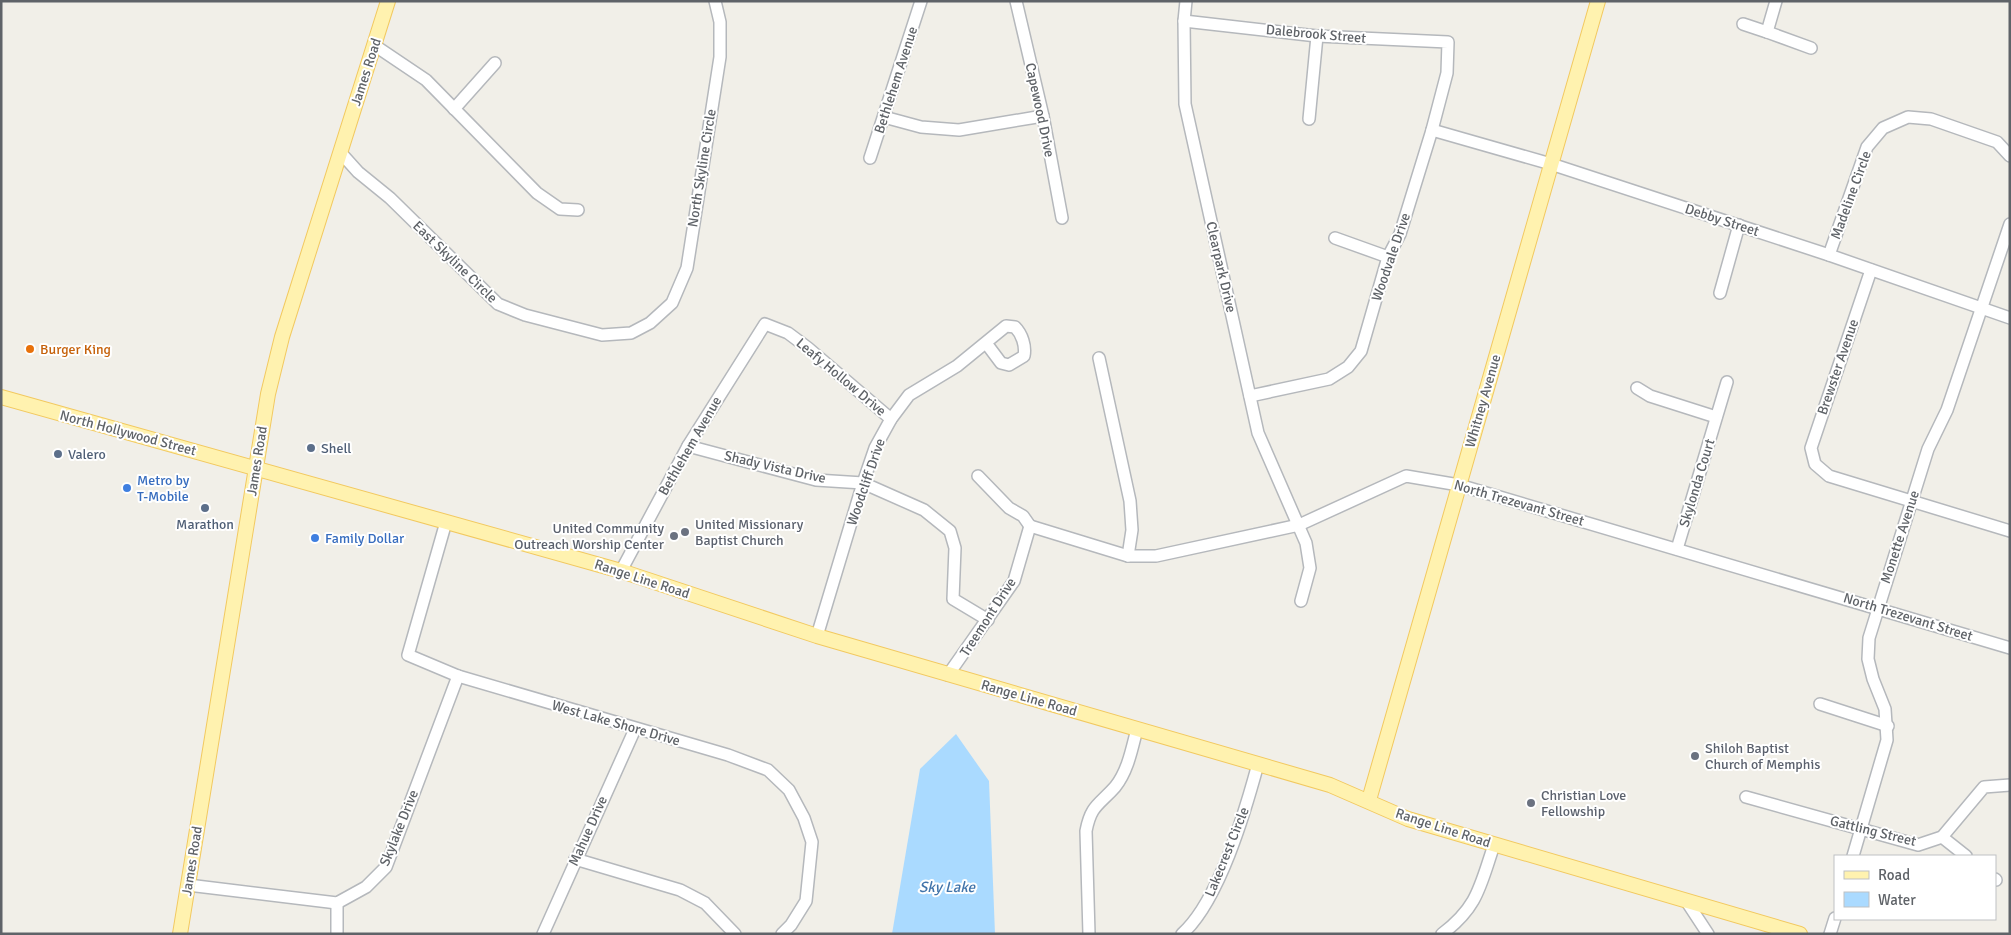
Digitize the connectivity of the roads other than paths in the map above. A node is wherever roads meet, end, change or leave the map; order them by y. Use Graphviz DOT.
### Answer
graph roads {
  1 [pos="388,1"];
  2 [pos="715,1"];
  3 [pos="921,1"];
  4 [pos="1016,1"];
  5 [pos="1186,1"];
  6 [pos="1598,1"];
  7 [pos="1776,1"];
  8 [pos="1184,21"];
  9 [pos="1744,24"];
  10 [pos="1767,32"];
  11 [pos="1317,36"];
  12 [pos="1448,42"];
  13 [pos="374,45"];
  14 [pos="1811,48"];
  15 [pos="495,64"];
  16 [pos="454,109"];
  17 [pos="1043,116"];
  18 [pos="884,117"];
  19 [pos="1309,119"];
  20 [pos="1432,130"];
  21 [pos="340,152"];
  22 [pos="2010,156"];
  23 [pos="870,158"];
  24 [pos="1552,164"];
  25 [pos="578,210"];
  26 [pos="1062,218"];
  27 [pos="2010,224"];
  28 [pos="1739,225"];
  29 [pos="1335,238"];
  30 [pos="1830,255"];
  31 [pos="1388,256"];
  32 [pos="1871,270"];
  33 [pos="1720,293"];
  34 [pos="1980,308"];
  35 [pos="2010,318"];
  36 [pos="650,323"];
  37 [pos="765,324"];
  38 [pos="986,343"];
  39 [pos="1099,358"];
  40 [pos="1727,382"];
  41 [pos="1638,388"];
  42 [pos="1250,396"];
  43 [pos="1,397"];
  44 [pos="1716,417"];
  45 [pos="890,418"];
  46 [pos="688,446"];
  47 [pos="256,468"];
  48 [pos="978,476"];
  49 [pos="863,483"];
  50 [pos="1459,485"];
  51 [pos="1912,501"];
  52 [pos="446,522"];
  53 [pos="1299,525"];
  54 [pos="1030,526"];
  55 [pos="2010,531"];
  56 [pos="1677,550"];
  57 [pos="1128,556"];
  58 [pos="621,571"];
  59 [pos="1301,601"];
  60 [pos="1877,608"];
  61 [pos="988,620"];
  62 [pos="817,636"];
  63 [pos="2010,648"];
  64 [pos="948,675"];
  65 [pos="458,676"];
  66 [pos="1820,704"];
  67 [pos="1888,726"];
  68 [pos="635,729"];
  69 [pos="1138,729"];
  70 [pos="1258,764"];
  71 [pos="2010,785"];
  72 [pos="1746,797"];
  73 [pos="1369,800"];
  74 [pos="1861,828"];
  75 [pos="1942,837"];
  76 [pos="1494,845"];
  77 [pos="1853,855"];
  78 [pos="1965,855"];
  79 [pos="575,859"];
  80 [pos="188,885"];
  81 [pos="1687,902"];
  82 [pos="337,903"];
  83 [pos="1834,920"];
  84 [pos="180,934"];
  85 [pos="337,934"];
  86 [pos="543,934"];
  87 [pos="735,934"];
  88 [pos="782,934"];
  89 [pos="1089,934"];
  90 [pos="1182,934"];
  91 [pos="1442,934"];
  92 [pos="1708,934"];
  93 [pos="1800,934"];
  94 [pos="1830,934"];
  1 -- 13 [label="main road, James Road"];
  2 -- 36 [label="street, North Skyline Circle"];
  3 -- 18 [label="street, Bethlehem Avenue"];
  4 -- 17 [label="street, Capewood Drive"];
  5 -- 8 [label="street, Clearpark Drive"];
  6 -- 24 [label="main road, Whitney Avenue"];
  7 -- 10 [label="street"];
  8 -- 11 [label="street, Dalebrook Street"];
  8 -- 42 [label="street, Clearpark Drive"];
  9 -- 10 [label="street"];
  10 -- 14 [label="street"];
  11 -- 12 [label="street, Dalebrook Street"];
  11 -- 19 [label="street"];
  12 -- 20 [label="street, Woodvale Drive"];
  13 -- 16 [label="street"];
  13 -- 21 [label="main road, James Road"];
  15 -- 16 [label="street"];
  16 -- 25 [label="street"];
  17 -- 18 [label="street"];
  17 -- 26 [label="street, Capewood Drive"];
  18 -- 23 [label="street, Bethlehem Avenue"];
  20 -- 24 [label="street, Debby Street"];
  20 -- 31 [label="street, Woodvale Drive"];
  21 -- 36 [label="street, East Skyline Circle"];
  21 -- 47 [label="main road, James Road"];
  22 -- 30 [label="street, Madeline Circle"];
  24 -- 28 [label="street, Debby Street"];
  24 -- 50 [label="main road, Whitney Avenue"];
  27 -- 34 [label="street"];
  28 -- 30 [label="street, Debby Street"];
  28 -- 33 [label="street"];
  29 -- 31 [label="street"];
  30 -- 32 [label="street, Debby Street"];
  31 -- 42 [label="street, Woodvale Drive"];
  32 -- 34 [label="street, Debby Street"];
  32 -- 51 [label="street, Brewster Avenue"];
  34 -- 35 [label="street, Debby Street"];
  34 -- 51 [label="street, Monette Avenue"];
  37 -- 45 [label="street, Leafy Hollow Drive"];
  37 -- 46 [label="street, Bethlehem Avenue"];
  38 -- 45 [label="street, Woodcliff Drive"];
  39 -- 57 [label="street"];
  40 -- 44 [label="street, Skylonda Court"];
  41 -- 44 [label="street"];
  42 -- 53 [label="street, Clearpark Drive"];
  43 -- 47 [label="main road, North Hollywood Street"];
  44 -- 56 [label="street, Skylonda Court"];
  45 -- 49 [label="street, Woodcliff Drive"];
  46 -- 49 [label="street, Shady Vista Drive"];
  46 -- 58 [label="street, Bethlehem Avenue"];
  47 -- 52 [label="main road, Range Line Road"];
  47 -- 80 [label="main road, James Road"];
  48 -- 54 [label="street"];
  49 -- 61 [label="street, Shady Vista Drive"];
  49 -- 62 [label="street, Woodcliff Drive"];
  50 -- 53 [label="street, North Trezevant Street"];
  50 -- 56 [label="street, North Trezevant Street"];
  50 -- 73 [label="main road, Whitney Avenue"];
  51 -- 55 [label="street"];
  51 -- 60 [label="street, Monette Avenue"];
  52 -- 58 [label="main road, Range Line Road"];
  52 -- 65 [label="street, West Lake Shore Drive"];
  53 -- 57 [label="street, North Trezevant Street"];
  53 -- 59 [label="street, Clearpark Drive"];
  54 -- 57 [label="street, North Trezevant Street"];
  54 -- 61 [label="street, Treemont Drive"];
  56 -- 60 [label="street, North Trezevant Street"];
  58 -- 62 [label="main road, Range Line Road"];
  60 -- 63 [label="street, North Trezevant Street"];
  60 -- 67 [label="street, Monette Avenue"];
  61 -- 64 [label="street, Treemont Drive"];
  62 -- 64 [label="main road, Range Line Road"];
  64 -- 69 [label="main road, Range Line Road"];
  65 -- 68 [label="street, West Lake Shore Drive"];
  65 -- 82 [label="street, Skylake Drive"];
  66 -- 67 [label="street"];
  67 -- 74 [label="street, Monette Avenue"];
  68 -- 79 [label="street, Mahue Drive"];
  68 -- 88 [label="street, West Lake Shore Drive"];
  69 -- 70 [label="main road, Range Line Road"];
  69 -- 89 [label="street"];
  70 -- 73 [label="main road, Range Line Road"];
  70 -- 90 [label="street, Lakecrest Circle"];
  71 -- 75 [label="street"];
  72 -- 74 [label="street, Gattling Street"];
  73 -- 76 [label="main road, Range Line Road"];
  74 -- 75 [label="street, Gattling Street"];
  74 -- 77 [label="street, Monette Avenue"];
  75 -- 78 [label="street"];
  76 -- 81 [label="main road, Range Line Road"];
  76 -- 91 [label="street"];
  79 -- 86 [label="street, Mahue Drive"];
  79 -- 87 [label="street"];
  80 -- 82 [label="street"];
  80 -- 84 [label="main road, James Road"];
  81 -- 92 [label="street"];
  81 -- 93 [label="main road, Range Line Road"];
  82 -- 85 [label="street"];
  83 -- 94 [label="street"];
}
